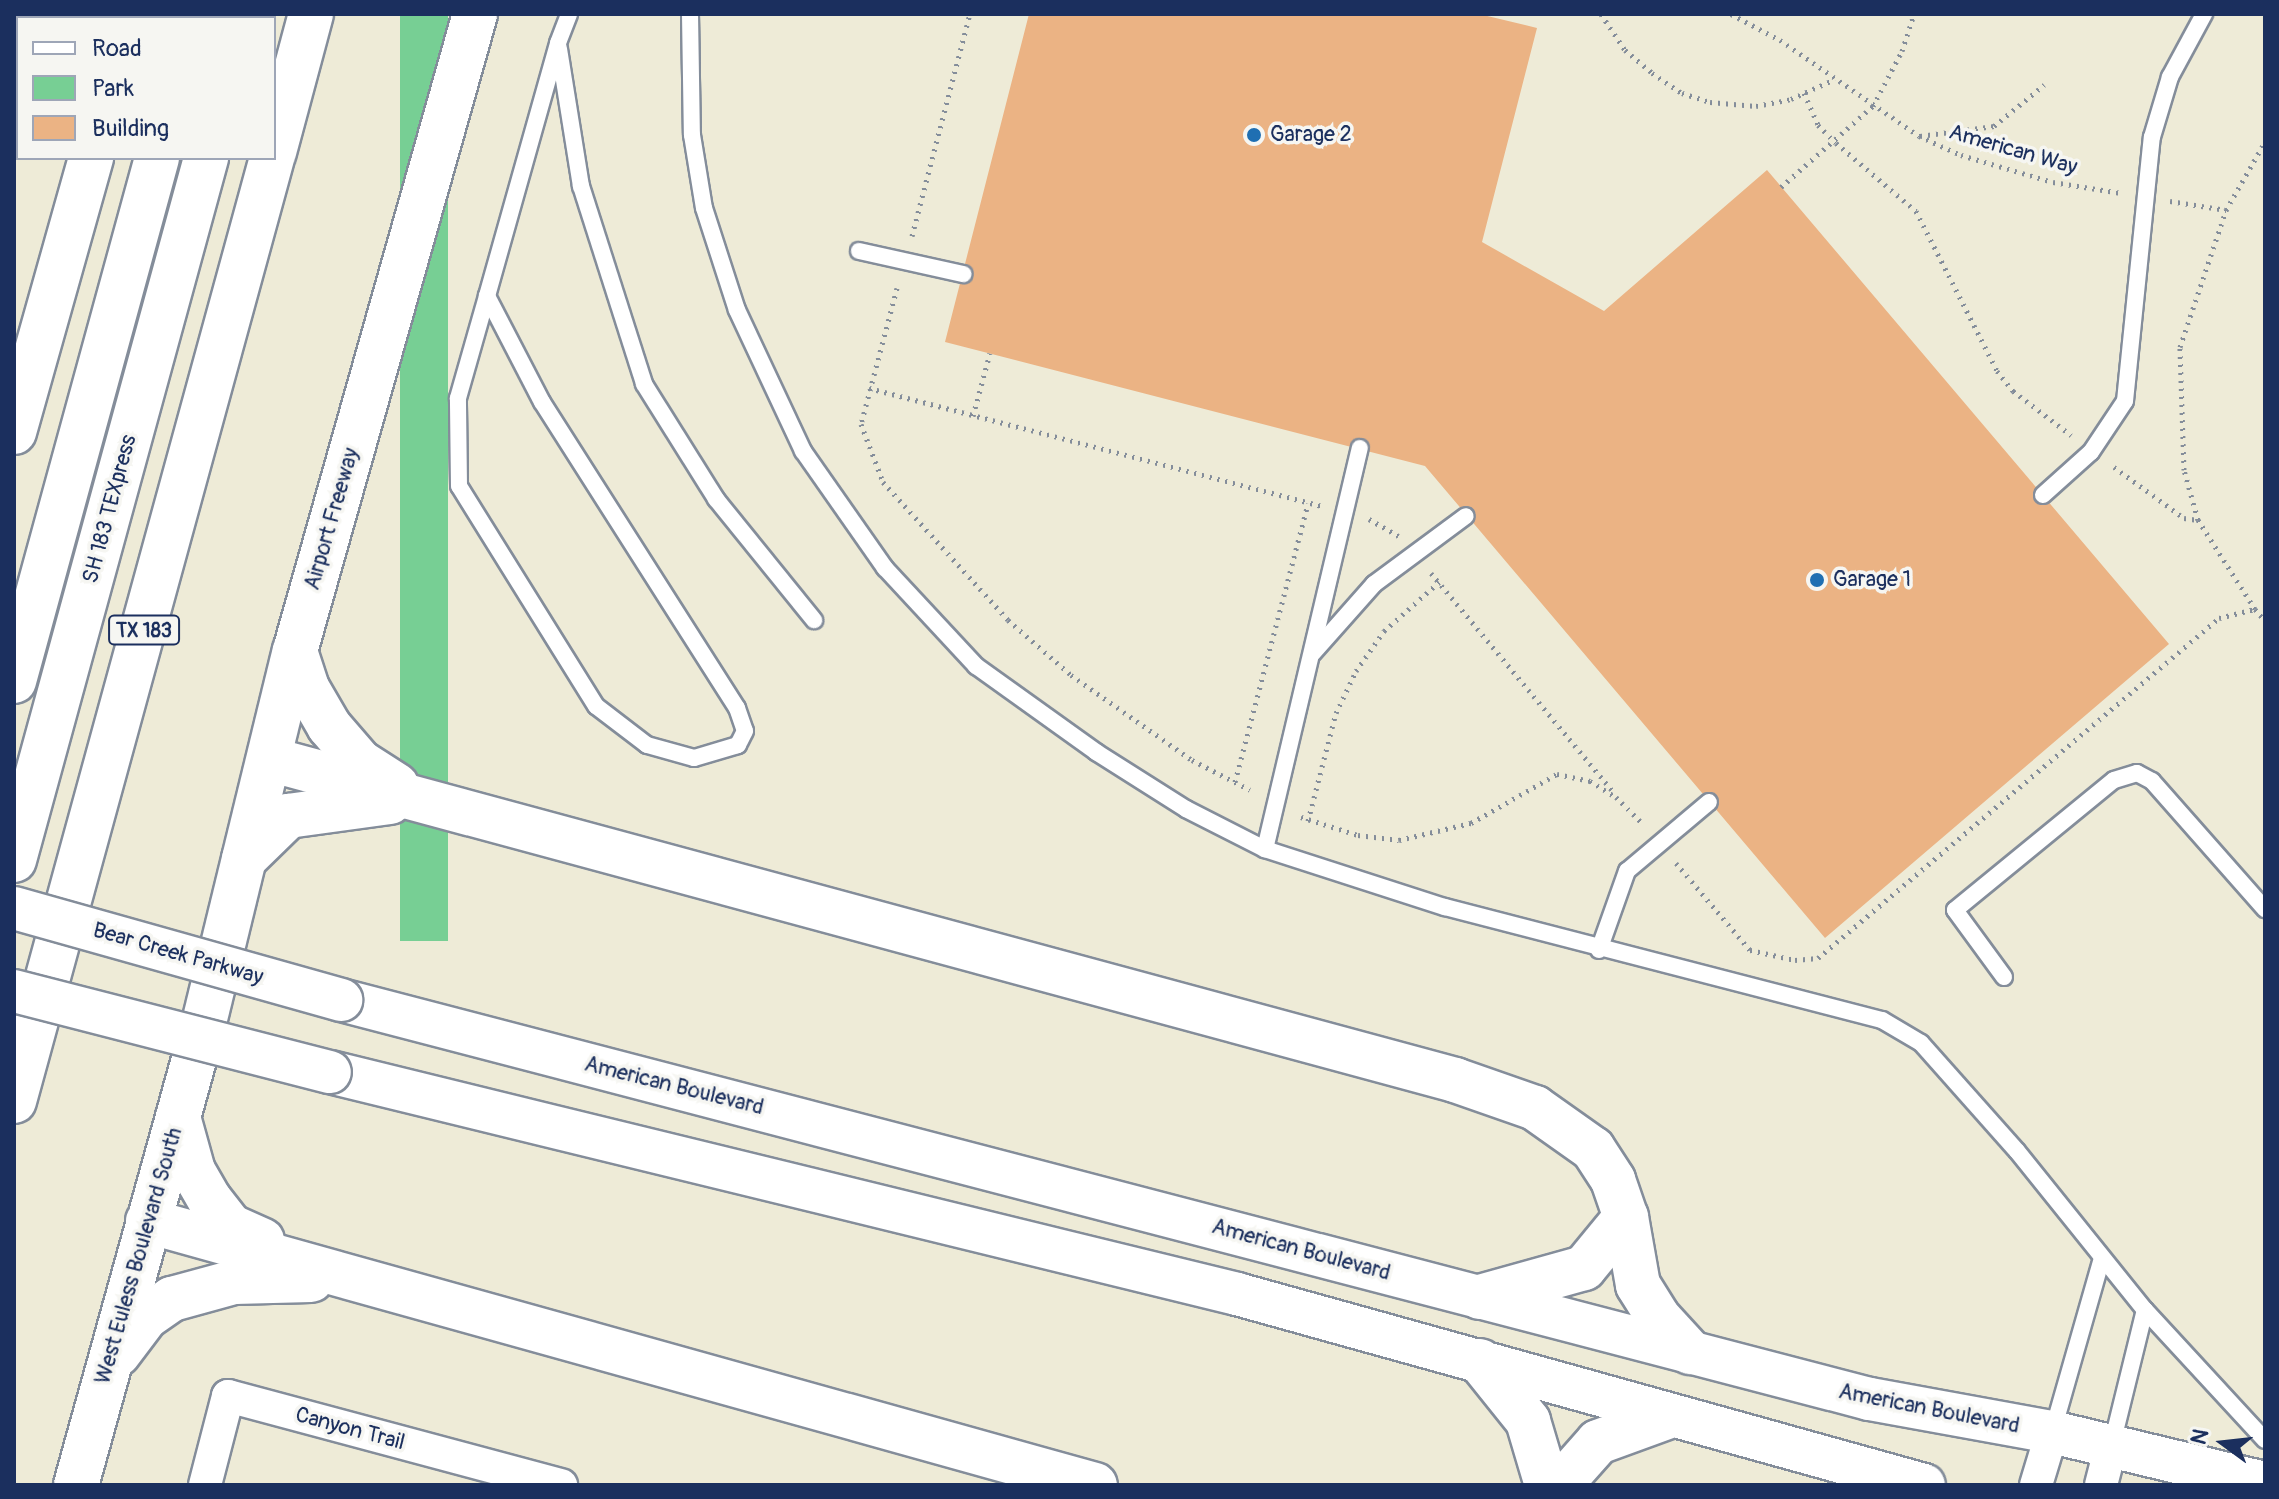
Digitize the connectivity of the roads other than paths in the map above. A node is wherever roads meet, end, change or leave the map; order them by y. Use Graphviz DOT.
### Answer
graph roads {
  1 [pos="311,14"];
  2 [pos="475,14"];
  3 [pos="569,14"];
  4 [pos="690,14"];
  5 [pos="2204,14"];
  6 [pos="558,43"];
  7 [pos="276,145"];
  8 [pos="90,160"];
  9 [pos="156,160"];
  10 [pos="205,160"];
  11 [pos="271,160"];
  12 [pos="859,251"];
  13 [pos="963,274"];
  14 [pos="487,296"];
  15 [pos="14,432"];
  16 [pos="1360,448"];
  17 [pos="2043,495"];
  18 [pos="1466,516"];
  19 [pos="814,620"];
  20 [pos="295,651"];
  21 [pos="1312,655"];
  22 [pos="14,681"];
  23 [pos="269,759"];
  24 [pos="418,800"];
  25 [pos="1709,802"];
  26 [pos="1265,849"];
  27 [pos="244,859"];
  28 [pos="14,860"];
  29 [pos="14,908"];
  30 [pos="2265,909"];
  31 [pos="1599,950"];
  32 [pos="2004,977"];
  33 [pos="14,991"];
  34 [pos="341,1000"];
  35 [pos="203,1027"];
  36 [pos="14,1101"];
  37 [pos="178,1117"];
  38 [pos="1626,1217"];
  39 [pos="148,1221"];
  40 [pos="2102,1258"];
  41 [pos="356,1279"];
  42 [pos="1480,1297"];
  43 [pos="2145,1310"];
  44 [pos="1690,1352"];
  45 [pos="1480,1361"];
  46 [pos="109,1365"];
  47 [pos="1667,1417"];
  48 [pos="2052,1432"];
  49 [pos="2265,1440"];
  50 [pos="2111,1446"];
  51 [pos="2265,1483"];
  52 [pos="76,1485"];
  53 [pos="205,1485"];
  54 [pos="561,1485"];
  55 [pos="1095,1485"];
  56 [pos="1547,1485"];
  57 [pos="1560,1485"];
  58 [pos="1924,1485"];
  59 [pos="2036,1485"];
  60 [pos="2101,1485"];
  1 -- 7 [label="main road"];
  2 -- 20 [label="main road, Airport Freeway"];
  3 -- 6 [label="lane"];
  4 -- 26 [label="lane"];
  5 -- 17 [label="lane"];
  6 -- 14 [label="lane"];
  6 -- 19 [label="lane"];
  8 -- 15 [label="main road"];
  9 -- 22 [label="main road"];
  10 -- 28 [label="main road, SH 183 TEXpress"];
  11 -- 36 [label="main road, TX 183"];
  12 -- 13 [label="lane"];
  14 -- 14 [label="lane"];
  16 -- 21 [label="lane"];
  18 -- 21 [label="lane"];
  20 -- 23 [label="main road, Airport Freeway"];
  20 -- 24 [label="main road"];
  21 -- 26 [label="lane"];
  23 -- 24 [label="main road"];
  23 -- 27 [label="main road, Airport Freeway"];
  24 -- 27 [label="main road"];
  24 -- 38 [label="main road"];
  25 -- 31 [label="lane"];
  26 -- 31 [label="lane"];
  27 -- 35 [label="main road, Airport Freeway"];
  29 -- 34 [label="street, Bear Creek Parkway, bridge"];
  30 -- 32 [label="lane"];
  31 -- 40 [label="lane"];
  33 -- 45 [label="street, bridge"];
  34 -- 42 [label="street, American Boulevard"];
  35 -- 37 [label="main road, West Euless Boulevard South"];
  37 -- 39 [label="main road, West Euless Boulevard South"];
  37 -- 41 [label="main road"];
  38 -- 42 [label="main road"];
  38 -- 44 [label="main road"];
  39 -- 41 [label="main road"];
  39 -- 46 [label="main road, West Euless Boulevard South"];
  40 -- 43 [label="lane"];
  40 -- 48 [label="lane"];
  41 -- 46 [label="main road"];
  41 -- 55 [label="main road"];
  42 -- 44 [label="street, American Boulevard"];
  43 -- 49 [label="lane"];
  43 -- 50 [label="lane"];
  44 -- 48 [label="street, American Boulevard"];
  45 -- 47 [label="street"];
  45 -- 56 [label="main road"];
  46 -- 52 [label="main road, West Euless Boulevard South"];
  47 -- 57 [label="main road"];
  47 -- 58 [label="street"];
  48 -- 50 [label="street, American Boulevard"];
  48 -- 59 [label="street"];
  50 -- 51 [label="street, American Boulevard"];
  50 -- 60 [label="street"];
  53 -- 54 [label="street, Canyon Trail"];
}
